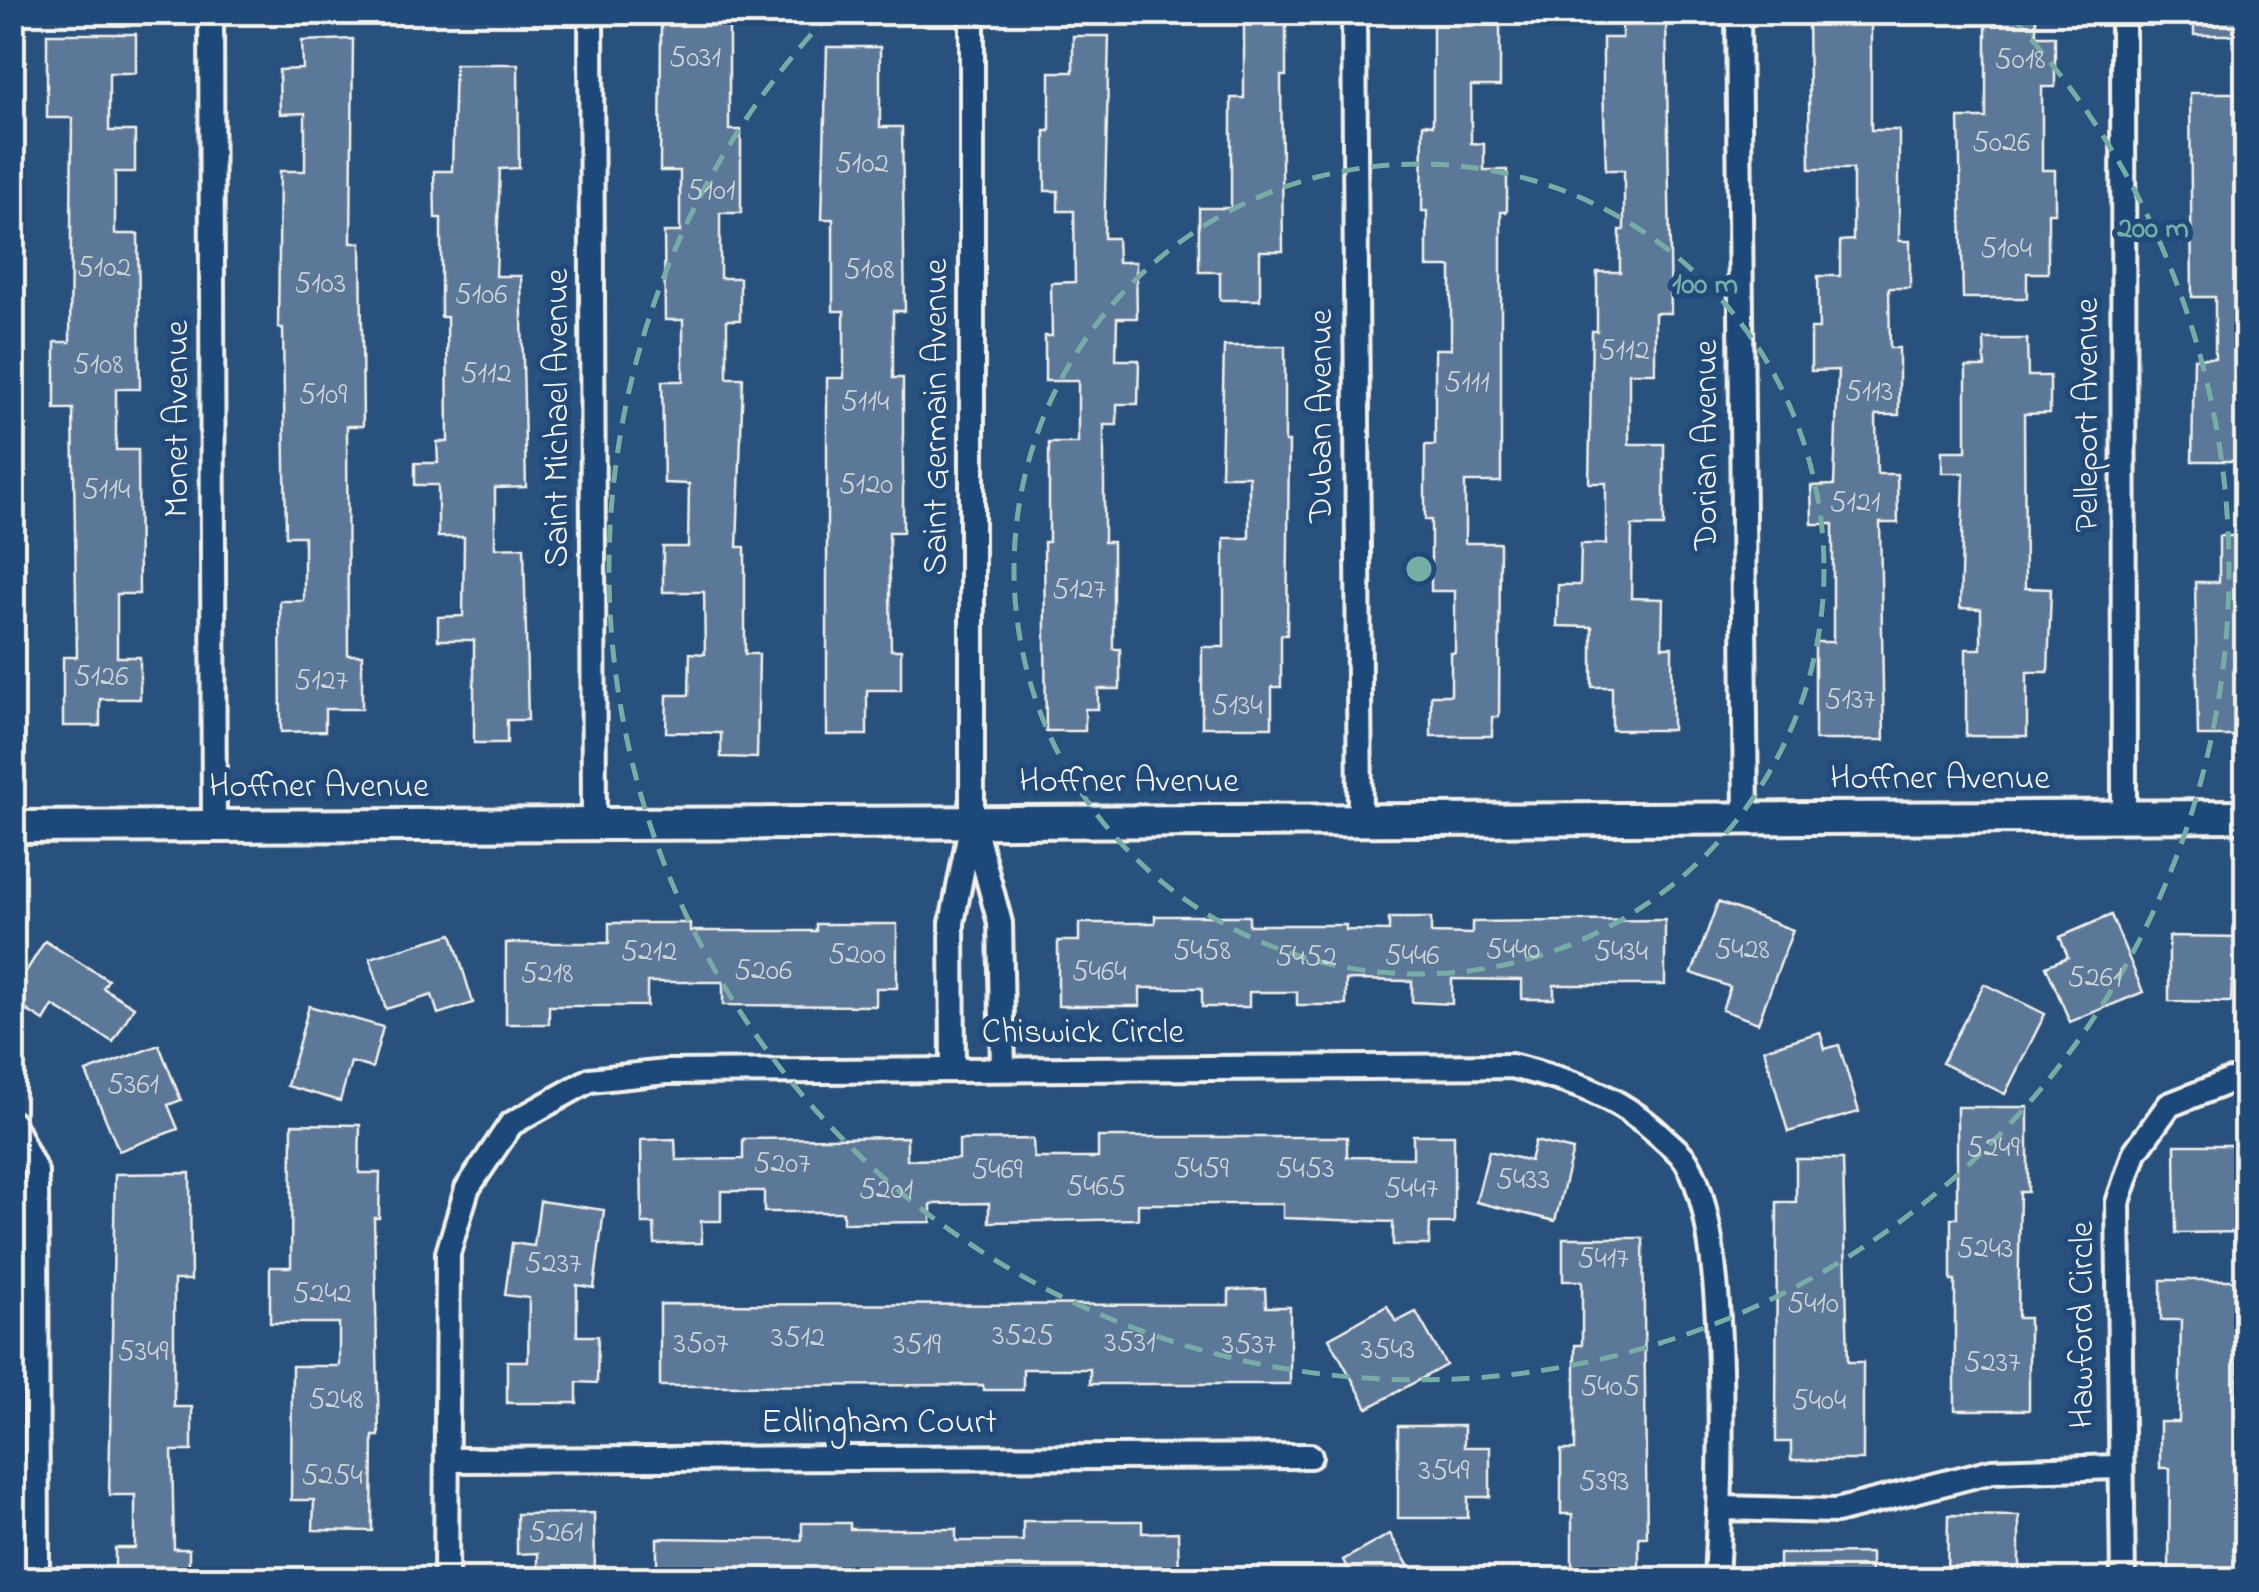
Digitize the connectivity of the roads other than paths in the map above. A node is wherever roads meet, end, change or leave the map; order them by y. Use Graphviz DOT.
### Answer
graph roads {
  1 [pos="211,12"];
  2 [pos="592,12"];
  3 [pos="972,12"];
  4 [pos="1354,12"];
  5 [pos="1738,12"];
  6 [pos="2123,12"];
  7 [pos="2246,816"];
  8 [pos="1746,817"];
  9 [pos="2124,817"];
  10 [pos="1360,818"];
  11 [pos="972,821"];
  12 [pos="594,822"];
  13 [pos="214,825"];
  14 [pos="12,827"];
  15 [pos="952,1068"];
  16 [pos="1003,1069"];
  17 [pos="2246,1082"];
  18 [pos="12,1123"];
  19 [pos="1310,1456"];
  20 [pos="448,1460"];
  21 [pos="2118,1467"];
  22 [pos="24,1478"];
  23 [pos="1720,1508"];
  24 [pos="37,1580"];
  25 [pos="446,1580"];
  26 [pos="1716,1580"];
  27 [pos="2123,1580"];
  1 -- 13 [label="street, Monet Avenue"];
  2 -- 12 [label="street, Saint Michael Avenue"];
  3 -- 11 [label="street, Saint Germain Avenue"];
  4 -- 10 [label="street, Duban Avenue"];
  5 -- 8 [label="street, Dorian Avenue"];
  6 -- 9 [label="street, Pelleport Avenue"];
  7 -- 9 [label="main road, Hoffner Avenue"];
  8 -- 9 [label="main road, Hoffner Avenue"];
  8 -- 10 [label="main road, Hoffner Avenue"];
  10 -- 11 [label="main road, Hoffner Avenue"];
  11 -- 12 [label="main road, Hoffner Avenue"];
  11 -- 15 [label="street"];
  11 -- 16 [label="street"];
  12 -- 13 [label="main road, Hoffner Avenue"];
  13 -- 14 [label="main road, Hoffner Avenue"];
  15 -- 16 [label="street, Chiswick Circle"];
  15 -- 20 [label="street, Chiswick Circle"];
  16 -- 23 [label="street, Chiswick Circle"];
  17 -- 21 [label="street, Hawford Circle"];
  18 -- 22 [label="street"];
  19 -- 20 [label="street, Edlingham Court"];
  20 -- 25 [label="street, Chiswick Circle"];
  21 -- 23 [label="street"];
  21 -- 27 [label="street, Hawford Circle"];
  22 -- 24 [label="street"];
  23 -- 26 [label="street, Chiswick Circle"];
}
